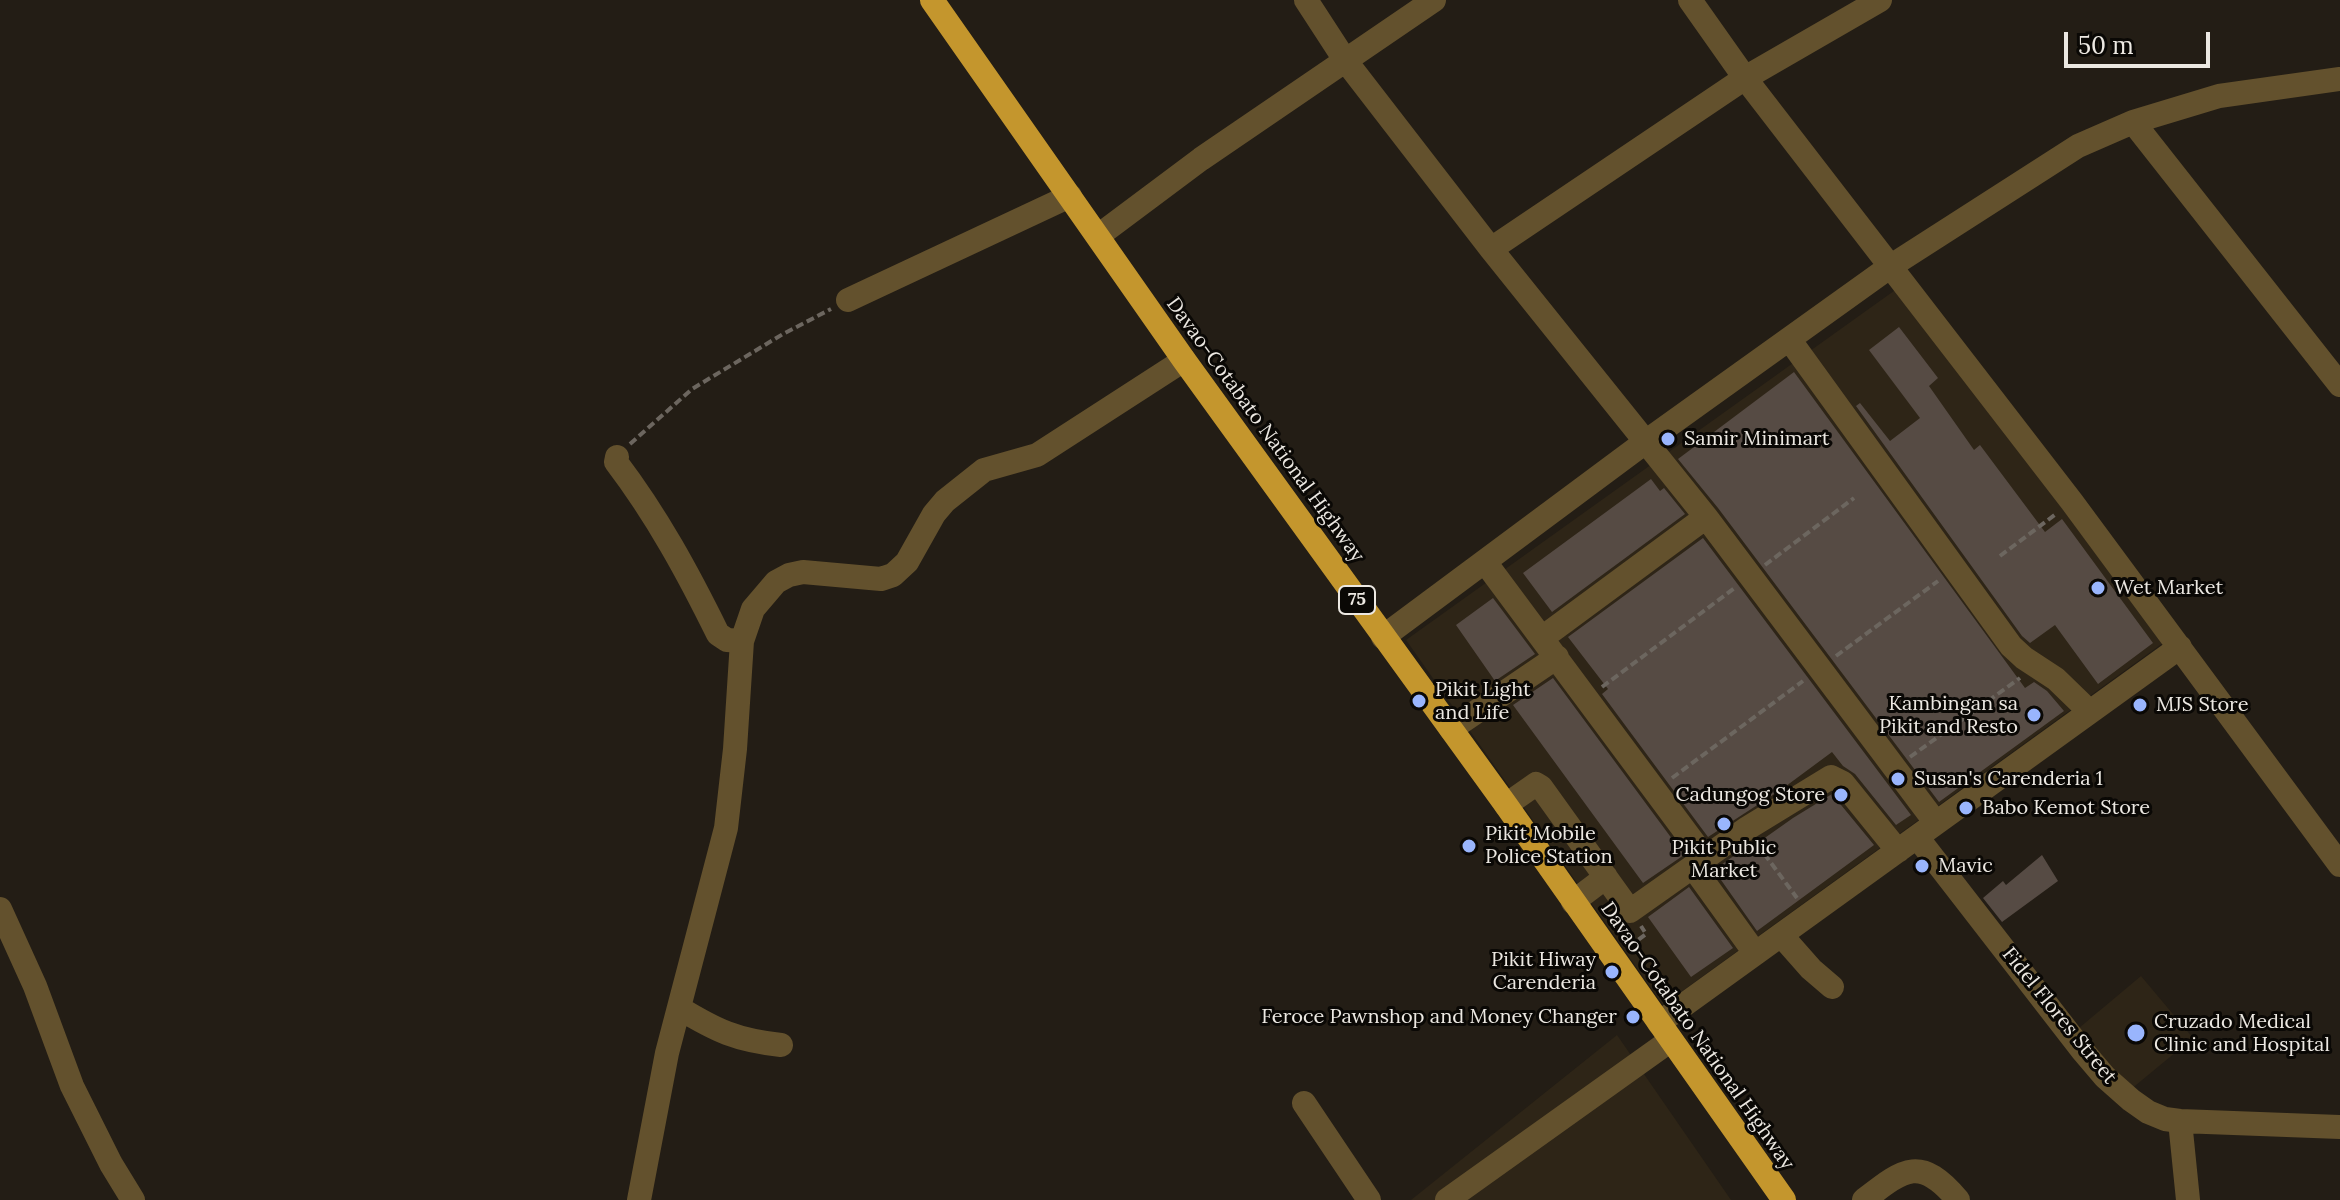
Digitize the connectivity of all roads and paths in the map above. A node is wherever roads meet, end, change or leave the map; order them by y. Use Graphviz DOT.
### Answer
graph roads {
  1 [pos="932,0"];
  2 [pos="1306,0"];
  3 [pos="1434,0"];
  4 [pos="1690,0"];
  5 [pos="1880,0"];
  6 [pos="1345,60"];
  7 [pos="1745,78"];
  8 [pos="2340,79"];
  9 [pos="2133,122"];
  10 [pos="1070,196"];
  11 [pos="1098,236"];
  12 [pos="1491,249"];
  13 [pos="1891,266"];
  14 [pos="848,300"];
  15 [pos="1789,339"];
  16 [pos="1184,360"];
  17 [pos="2340,385"];
  18 [pos="1644,443"];
  19 [pos="617,457"];
  20 [pos="1854,498"];
  21 [pos="2072,502"];
  22 [pos="1706,517"];
  23 [pos="2000,556"];
  24 [pos="1485,562"];
  25 [pos="1750,576"];
  26 [pos="1383,637"];
  27 [pos="742,641"];
  28 [pos="1550,647"];
  29 [pos="2180,647"];
  30 [pos="2036,666"];
  31 [pos="1587,698"];
  32 [pos="2090,712"];
  33 [pos="1451,729"];
  34 [pos="1895,768"];
  35 [pos="1506,805"];
  36 [pos="1746,829"];
  37 [pos="1917,837"];
  38 [pos="1699,863"];
  39 [pos="2340,865"];
  40 [pos="1606,877"];
  41 [pos="1573,902"];
  42 [pos="0,909"];
  43 [pos="1809,914"];
  44 [pos="1781,935"];
  45 [pos="1755,953"];
  46 [pos="1832,987"];
  47 [pos="679,1008"];
  48 [pos="1665,1031"];
  49 [pos="781,1045"];
  50 [pos="1304,1103"];
  51 [pos="2180,1121"];
  52 [pos="2340,1127"];
  53 [pos="133,1200"];
  54 [pos="639,1200"];
  55 [pos="1369,1200"];
  56 [pos="1447,1200"];
  57 [pos="1784,1200"];
  58 [pos="1864,1200"];
  59 [pos="1958,1200"];
  60 [pos="2188,1200"];
  1 -- 10 [label="highway, Davao-Cotabato National Highway / 75"];
  2 -- 6 [label="street"];
  3 -- 6 [label="street"];
  4 -- 7 [label="street"];
  5 -- 7 [label="street"];
  6 -- 11 [label="street"];
  6 -- 12 [label="street"];
  7 -- 12 [label="street"];
  7 -- 13 [label="street"];
  8 -- 9 [label="street"];
  9 -- 13 [label="street"];
  9 -- 17 [label="street"];
  10 -- 11 [label="highway, Davao-Cotabato National Highway / 75"];
  10 -- 14 [label="street"];
  11 -- 16 [label="highway, Davao-Cotabato National Highway / 75"];
  12 -- 18 [label="street"];
  13 -- 15 [label="street"];
  13 -- 21 [label="street"];
  14 -- 19 [label="path"];
  15 -- 18 [label="street"];
  15 -- 30 [label="street"];
  16 -- 26 [label="highway, Davao-Cotabato National Highway / 75"];
  16 -- 27 [label="street"];
  18 -- 22 [label="street"];
  18 -- 24 [label="street"];
  19 -- 27 [label="street"];
  20 -- 25 [label="path"];
  21 -- 23 [label="path"];
  21 -- 29 [label="street"];
  22 -- 25 [label="street"];
  22 -- 28 [label="street"];
  24 -- 26 [label="street"];
  24 -- 28 [label="street"];
  25 -- 31 [label="path"];
  25 -- 34 [label="street"];
  26 -- 33 [label="highway, Davao-Cotabato National Highway / 75"];
  27 -- 47 [label="street"];
  28 -- 31 [label="street"];
  28 -- 33 [label="street"];
  29 -- 32 [label="street"];
  29 -- 39 [label="street"];
  30 -- 32 [label="street"];
  30 -- 34 [label="path"];
  31 -- 38 [label="street"];
  32 -- 37 [label="street"];
  33 -- 35 [label="highway, Davao-Cotabato National Highway / 75"];
  34 -- 37 [label="street"];
  35 -- 40 [label="street"];
  35 -- 41 [label="highway, Davao-Cotabato National Highway / 75"];
  36 -- 37 [label="street"];
  36 -- 38 [label="street"];
  36 -- 43 [label="path"];
  37 -- 43 [label="street"];
  37 -- 51 [label="street, Fidel Flores Street"];
  38 -- 40 [label="street"];
  38 -- 45 [label="street"];
  40 -- 41 [label="street"];
  41 -- 48 [label="highway, Davao-Cotabato National Highway / 75"];
  42 -- 53 [label="street"];
  43 -- 44 [label="street"];
  44 -- 45 [label="street"];
  44 -- 46 [label="street"];
  45 -- 48 [label="street"];
  47 -- 49 [label="street"];
  47 -- 54 [label="street"];
  48 -- 56 [label="street"];
  48 -- 57 [label="highway, Davao-Cotabato National Highway / 75"];
  50 -- 55 [label="street"];
  51 -- 52 [label="street, Fidel Flores Street"];
  51 -- 60 [label="street"];
  58 -- 59 [label="street"];
}
